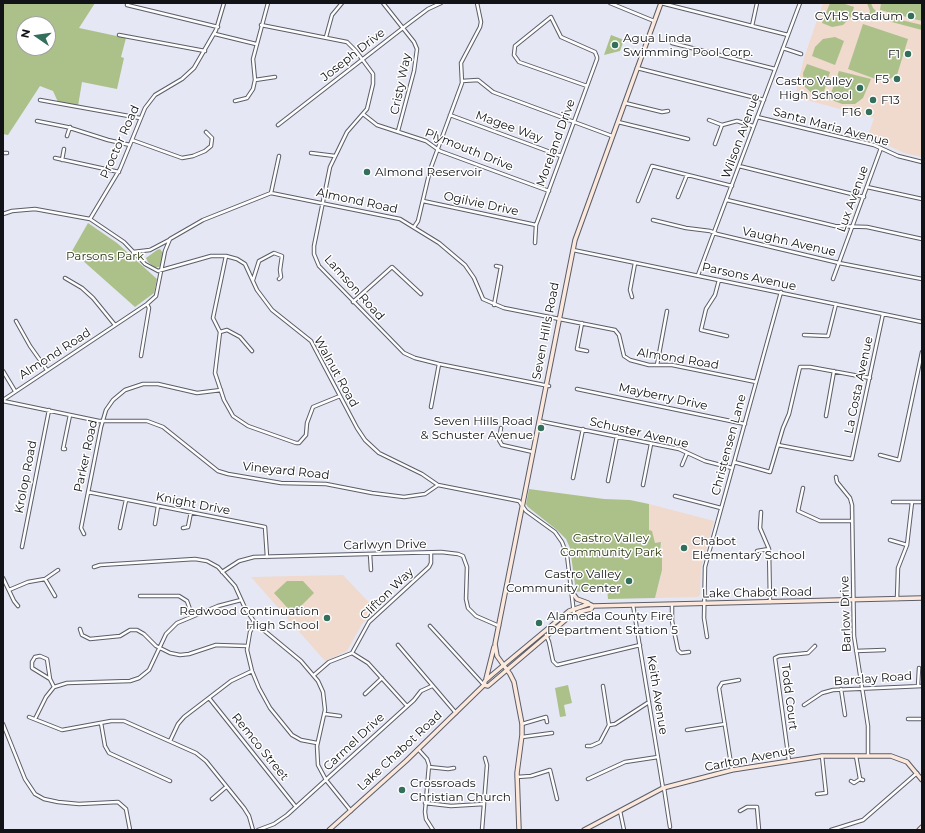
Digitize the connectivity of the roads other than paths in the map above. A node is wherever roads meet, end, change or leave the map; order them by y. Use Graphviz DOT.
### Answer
graph roads {
  1 [pos="224,3"];
  2 [pos="268,3"];
  3 [pos="342,3"];
  4 [pos="383,3"];
  5 [pos="442,3"];
  6 [pos="477,3"];
  7 [pos="610,3"];
  8 [pos="661,3"];
  9 [pos="758,3"];
  10 [pos="800,3"];
  11 [pos="127,5"];
  12 [pos="654,21"];
  13 [pos="261,25"];
  14 [pos="218,26"];
  15 [pos="752,26"];
  16 [pos="402,28"];
  17 [pos="215,34"];
  18 [pos="119,35"];
  19 [pos="788,35"];
  20 [pos="326,37"];
  21 [pos="672,43"];
  22 [pos="256,44"];
  23 [pos="783,48"];
  24 [pos="205,51"];
  25 [pos="801,54"];
  26 [pos="363,59"];
  27 [pos="637,68"];
  28 [pos="775,69"];
  29 [pos="275,77"];
  30 [pos="256,80"];
  31 [pos="462,81"];
  32 [pos="587,86"];
  33 [pos="40,100"];
  34 [pos="764,100"];
  35 [pos="234,101"];
  36 [pos="624,102"];
  37 [pos="668,111"];
  38 [pos="363,114"];
  39 [pos="450,115"];
  40 [pos="757,117"];
  41 [pos="140,118"];
  42 [pos="709,120"];
  43 [pos="37,121"];
  44 [pos="574,122"];
  45 [pos="617,122"];
  46 [pos="278,125"];
  47 [pos="722,125"];
  48 [pos="753,126"];
  49 [pos="70,127"];
  50 [pos="398,131"];
  51 [pos="206,132"];
  52 [pos="67,136"];
  53 [pos="612,136"];
  54 [pos="688,139"];
  55 [pos="132,140"];
  56 [pos="715,144"];
  57 [pos="130,145"];
  58 [pos="438,148"];
  59 [pos="881,148"];
  60 [pos="64,149"];
  61 [pos="3,152"];
  62 [pos="7,153"];
  63 [pos="311,153"];
  64 [pos="280,156"];
  65 [pos="335,156"];
  66 [pos="561,156"];
  67 [pos="55,158"];
  68 [pos="62,160"];
  69 [pos="922,162"];
  70 [pos="739,166"];
  71 [pos="119,172"];
  72 [pos="687,174"];
  73 [pos="732,186"];
  74 [pos="867,187"];
  75 [pos="549,191"];
  76 [pos="270,193"];
  77 [pos="678,197"];
  78 [pos="864,197"];
  79 [pos="922,199"];
  80 [pos="727,200"];
  81 [pos="423,201"];
  82 [pos="638,201"];
  83 [pos="323,203"];
  84 [pos="3,214"];
  85 [pos="90,219"];
  86 [pos="653,220"];
  87 [pos="536,225"];
  88 [pos="852,227"];
  89 [pos="414,228"];
  90 [pos="714,233"];
  91 [pos="170,239"];
  92 [pos="922,239"];
  93 [pos="535,243"];
  94 [pos="573,250"];
  95 [pos="133,252"];
  96 [pos="226,256"];
  97 [pos="635,262"];
  98 [pos="839,263"];
  99 [pos="496,266"];
  100 [pos="162,270"];
  101 [pos="698,275"];
  102 [pos="65,278"];
  103 [pos="279,279"];
  104 [pos="832,279"];
  105 [pos="922,279"];
  106 [pos="719,280"];
  107 [pos="253,281"];
  108 [pos="781,292"];
  109 [pos="422,294"];
  110 [pos="632,297"];
  111 [pos="353,302"];
  112 [pos="147,304"];
  113 [pos="836,304"];
  114 [pos="494,305"];
  115 [pos="667,312"];
  116 [pos="883,314"];
  117 [pos="559,319"];
  118 [pos="16,321"];
  119 [pos="922,322"];
  120 [pos="582,323"];
  121 [pos="115,325"];
  122 [pos="220,332"];
  123 [pos="804,335"];
  124 [pos="727,336"];
  125 [pos="252,351"];
  126 [pos="587,351"];
  127 [pos="922,352"];
  128 [pos="141,356"];
  129 [pos="439,364"];
  130 [pos="657,365"];
  131 [pos="47,370"];
  132 [pos="3,371"];
  133 [pos="834,371"];
  134 [pos="870,378"];
  135 [pos="756,382"];
  136 [pos="547,386"];
  137 [pos="578,389"];
  138 [pos="221,390"];
  139 [pos="15,391"];
  140 [pos="340,396"];
  141 [pos="3,401"];
  142 [pos="3,405"];
  143 [pos="431,407"];
  144 [pos="48,410"];
  145 [pos="70,415"];
  146 [pos="826,416"];
  147 [pos="102,421"];
  148 [pos="539,421"];
  149 [pos="745,424"];
  150 [pos="501,428"];
  151 [pos="583,429"];
  152 [pos="617,436"];
  153 [pos="651,444"];
  154 [pos="778,445"];
  155 [pos="66,449"];
  156 [pos="533,452"];
  157 [pos="687,452"];
  158 [pos="880,455"];
  159 [pos="734,462"];
  160 [pos="682,465"];
  161 [pos="732,468"];
  162 [pos="836,477"];
  163 [pos="573,478"];
  164 [pos="608,482"];
  165 [pos="438,485"];
  166 [pos="643,485"];
  167 [pos="803,488"];
  168 [pos="88,492"];
  169 [pos="675,496"];
  170 [pos="126,500"];
  171 [pos="893,502"];
  172 [pos="912,502"];
  173 [pos="922,502"];
  174 [pos="522,505"];
  175 [pos="158,506"];
  176 [pos="722,508"];
  177 [pos="191,512"];
  178 [pos="761,512"];
  179 [pos="852,521"];
  180 [pos="155,524"];
  181 [pos="120,528"];
  182 [pos="183,528"];
  183 [pos="84,534"];
  184 [pos="890,540"];
  185 [pos="907,545"];
  186 [pos="22,546"];
  187 [pos="769,549"];
  188 [pos="756,551"];
  189 [pos="431,553"];
  190 [pos="370,554"];
  191 [pos="267,557"];
  192 [pos="94,567"];
  193 [pos="58,570"];
  194 [pos="371,570"];
  195 [pos="222,572"];
  196 [pos="3,578"];
  197 [pos="45,579"];
  198 [pos="9,590"];
  199 [pos="571,591"];
  200 [pos="55,596"];
  201 [pos="140,596"];
  202 [pos="922,598"];
  203 [pos="897,599"];
  204 [pos="241,600"];
  205 [pos="853,600"];
  206 [pos="770,602"];
  207 [pos="589,604"];
  208 [pos="705,604"];
  209 [pos="633,605"];
  210 [pos="672,605"];
  211 [pos="18,606"];
  212 [pos="593,606"];
  213 [pos="573,609"];
  214 [pos="574,614"];
  215 [pos="192,615"];
  216 [pos="255,624"];
  217 [pos="430,626"];
  218 [pos="499,626"];
  219 [pos="80,629"];
  220 [pos="543,632"];
  221 [pos="546,636"];
  222 [pos="707,636"];
  223 [pos="495,644"];
  224 [pos="398,645"];
  225 [pos="640,645"];
  226 [pos="247,646"];
  227 [pos="815,646"];
  228 [pos="160,648"];
  229 [pos="884,650"];
  230 [pos="856,651"];
  231 [pos="689,652"];
  232 [pos="352,653"];
  233 [pos="503,665"];
  234 [pos="919,668"];
  235 [pos="507,669"];
  236 [pos="252,672"];
  237 [pos="314,675"];
  238 [pos="382,678"];
  239 [pos="50,679"];
  240 [pos="739,680"];
  241 [pos="484,683"];
  242 [pos="432,686"];
  243 [pos="603,686"];
  244 [pos="918,686"];
  245 [pos="922,686"];
  246 [pos="54,687"];
  247 [pos="862,688"];
  248 [pos="841,689"];
  249 [pos="365,694"];
  250 [pos="209,698"];
  251 [pos="649,702"];
  252 [pos="804,705"];
  253 [pos="407,706"];
  254 [pos="456,713"];
  255 [pos="325,714"];
  256 [pos="845,715"];
  257 [pos="340,716"];
  258 [pos="29,717"];
  259 [pos="35,719"];
  260 [pos="908,719"];
  261 [pos="922,719"];
  262 [pos="547,722"];
  263 [pos="101,723"];
  264 [pos="3,724"];
  265 [pos="522,724"];
  266 [pos="725,724"];
  267 [pos="609,725"];
  268 [pos="687,730"];
  269 [pos="552,733"];
  270 [pos="522,737"];
  271 [pos="170,741"];
  272 [pos="317,743"];
  273 [pos="587,746"];
  274 [pos="418,749"];
  275 [pos="856,754"];
  276 [pos="868,755"];
  277 [pos="822,756"];
  278 [pos="658,757"];
  279 [pos="485,758"];
  280 [pos="789,761"];
  281 [pos="429,767"];
  282 [pos="454,768"];
  283 [pos="732,770"];
  284 [pos="920,774"];
  285 [pos="517,778"];
  286 [pos="588,779"];
  287 [pos="326,780"];
  288 [pos="922,780"];
  289 [pos="170,781"];
  290 [pos="851,781"];
  291 [pos="226,787"];
  292 [pos="664,788"];
  293 [pos="817,794"];
  294 [pos="212,799"];
  295 [pos="557,799"];
  296 [pos="425,803"];
  297 [pos="484,804"];
  298 [pos="296,807"];
  299 [pos="351,811"];
  300 [pos="620,811"];
  301 [pos="740,812"];
  302 [pos="670,826"];
  303 [pos="922,827"];
  304 [pos="130,830"];
  305 [pos="253,830"];
  306 [pos="258,830"];
  307 [pos="329,830"];
  308 [pos="433,830"];
  309 [pos="482,830"];
  310 [pos="519,830"];
  311 [pos="584,830"];
  312 [pos="624,830"];
  313 [pos="759,830"];
  314 [pos="831,830"];
  315 [pos="919,830"];
  1 -- 14 [label="street, Proctor Road"];
  2 -- 13 [label="street"];
  3 -- 20 [label="street"];
  4 -- 16 [label="street, Cristy Way"];
  5 -- 16 [label="street, Joseph Drive"];
  6 -- 31 [label="street"];
  7 -- 12 [label="street"];
  8 -- 12 [label="street, Seven Hills Road"];
  8 -- 15 [label="street"];
  9 -- 15 [label="street"];
  10 -- 19 [label="street, Wilson Avenue"];
  11 -- 14 [label="street"];
  12 -- 27 [label="street, Seven Hills Road"];
  13 -- 20 [label="street, Lamson Road"];
  13 -- 22 [label="street"];
  14 -- 17 [label="street, Proctor Road"];
  15 -- 19 [label="street"];
  16 -- 26 [label="street, Joseph Drive"];
  16 -- 50 [label="street, Cristy Way"];
  17 -- 22 [label="street"];
  17 -- 24 [label="street, Proctor Road"];
  18 -- 24 [label="street"];
  19 -- 23 [label="street, Wilson Avenue"];
  20 -- 26 [label="street, Lamson Road"];
  21 -- 28 [label="street"];
  22 -- 30 [label="street"];
  23 -- 25 [label="street"];
  23 -- 28 [label="street, Wilson Avenue"];
  24 -- 41 [label="street, Proctor Road"];
  26 -- 38 [label="street, Lamson Road"];
  26 -- 46 [label="street, Joseph Drive"];
  27 -- 34 [label="street, Santa Maria Avenue"];
  27 -- 36 [label="street, Seven Hills Road"];
  28 -- 34 [label="street, Wilson Avenue"];
  29 -- 30 [label="street"];
  30 -- 35 [label="street"];
  31 -- 39 [label="street"];
  31 -- 44 [label="street"];
  32 -- 32 [label="street, Moreland Drive"];
  32 -- 44 [label="street, Moreland Drive"];
  33 -- 41 [label="street"];
  34 -- 40 [label="street, Wilson Avenue"];
  36 -- 37 [label="street"];
  36 -- 45 [label="street, Seven Hills Road"];
  38 -- 50 [label="street, Plymouth Drive"];
  38 -- 65 [label="street, Lamson Road"];
  39 -- 58 [label="street"];
  39 -- 66 [label="street, Magee Way"];
  40 -- 48 [label="street, Wilson Avenue"];
  40 -- 59 [label="street, Santa Maria Avenue"];
  41 -- 55 [label="street, Proctor Road"];
  42 -- 47 [label="street"];
  43 -- 49 [label="street"];
  44 -- 53 [label="street"];
  44 -- 66 [label="street, Moreland Drive"];
  45 -- 53 [label="street, Seven Hills Road"];
  45 -- 54 [label="street"];
  47 -- 48 [label="street"];
  47 -- 56 [label="street"];
  48 -- 70 [label="street, Wilson Avenue"];
  49 -- 52 [label="street"];
  49 -- 57 [label="street"];
  50 -- 58 [label="street, Plymouth Drive"];
  51 -- 55 [label="street"];
  53 -- 94 [label="street, Seven Hills Road"];
  55 -- 57 [label="street, Proctor Road"];
  57 -- 71 [label="street, Proctor Road"];
  58 -- 75 [label="street, Plymouth Drive"];
  58 -- 81 [label="street"];
  59 -- 69 [label="street, Santa Maria Avenue"];
  59 -- 74 [label="street, Lux Avenue"];
  60 -- 68 [label="street"];
  61 -- 62 [label="street"];
  63 -- 65 [label="street"];
  64 -- 76 [label="street"];
  65 -- 83 [label="street, Lamson Road"];
  66 -- 75 [label="street, Moreland Drive"];
  67 -- 68 [label="street"];
  68 -- 71 [label="street"];
  70 -- 73 [label="street, Wilson Avenue"];
  70 -- 78 [label="street"];
  71 -- 85 [label="street, Proctor Road"];
  72 -- 73 [label="street"];
  72 -- 77 [label="street"];
  72 -- 82 [label="street"];
  73 -- 80 [label="street, Wilson Avenue"];
  74 -- 78 [label="street, Lux Avenue"];
  74 -- 79 [label="street"];
  75 -- 87 [label="street, Moreland Drive"];
  76 -- 83 [label="street, Almond Road"];
  76 -- 91 [label="street"];
  78 -- 88 [label="street, Lux Avenue"];
  80 -- 88 [label="street"];
  80 -- 90 [label="street, Wilson Avenue"];
  81 -- 87 [label="street, Ogilvie Drive"];
  81 -- 89 [label="street"];
  83 -- 89 [label="street, Almond Road"];
  83 -- 111 [label="street, Lamson Road"];
  84 -- 85 [label="street"];
  85 -- 95 [label="street"];
  86 -- 90 [label="street, Vaughn Avenue"];
  87 -- 93 [label="street, Moreland Drive"];
  88 -- 92 [label="street"];
  88 -- 98 [label="street, Lux Avenue"];
  89 -- 114 [label="street, Almond Road"];
  90 -- 98 [label="street, Vaughn Avenue"];
  90 -- 101 [label="street, Wilson Avenue"];
  91 -- 95 [label="street"];
  91 -- 100 [label="street, Almond Road"];
  94 -- 97 [label="street, Parsons Avenue"];
  94 -- 117 [label="street, Seven Hills Road"];
  95 -- 100 [label="street"];
  96 -- 100 [label="street, Walnut Road"];
  96 -- 107 [label="street, Walnut Road"];
  96 -- 122 [label="street"];
  97 -- 101 [label="street, Parsons Avenue"];
  97 -- 110 [label="street"];
  98 -- 104 [label="street, Lux Avenue"];
  98 -- 105 [label="street, Vaughn Avenue"];
  99 -- 114 [label="street"];
  100 -- 112 [label="street, Almond Road"];
  101 -- 106 [label="street, Parsons Avenue"];
  102 -- 121 [label="street"];
  103 -- 107 [label="street"];
  106 -- 108 [label="street, Parsons Avenue"];
  106 -- 124 [label="street"];
  107 -- 140 [label="street, Walnut Road"];
  108 -- 113 [label="street, Parsons Avenue"];
  108 -- 135 [label="street, Christensen Lane"];
  109 -- 111 [label="street"];
  111 -- 129 [label="street, Lamson Road"];
  112 -- 121 [label="street, Almond Road"];
  112 -- 128 [label="street"];
  113 -- 116 [label="street, Parsons Avenue"];
  113 -- 123 [label="street"];
  114 -- 117 [label="street, Almond Road"];
  115 -- 130 [label="street"];
  116 -- 119 [label="street, Parsons Avenue"];
  116 -- 134 [label="street, La Costa Avenue"];
  117 -- 120 [label="street, Almond Road"];
  117 -- 136 [label="street, Seven Hills Road"];
  118 -- 131 [label="street"];
  120 -- 126 [label="street"];
  120 -- 130 [label="street, Almond Road"];
  121 -- 131 [label="street, Almond Road"];
  122 -- 125 [label="street"];
  122 -- 138 [label="street"];
  127 -- 158 [label="street"];
  129 -- 136 [label="street, Lamson Road"];
  129 -- 143 [label="street"];
  130 -- 135 [label="street, Almond Road"];
  131 -- 139 [label="street, Almond Road"];
  132 -- 139 [label="street"];
  133 -- 134 [label="street"];
  133 -- 146 [label="street"];
  133 -- 154 [label="street"];
  134 -- 154 [label="street, La Costa Avenue"];
  135 -- 149 [label="street, Christensen Lane"];
  136 -- 148 [label="street, Seven Hills Road"];
  137 -- 149 [label="street, Mayberry Drive"];
  138 -- 140 [label="street"];
  138 -- 147 [label="street, Parker Road"];
  139 -- 141 [label="street, Almond Road"];
  140 -- 165 [label="street, Walnut Road"];
  141 -- 142 [label="street"];
  141 -- 144 [label="street, Vineyard Road"];
  144 -- 145 [label="street, Vineyard Road"];
  144 -- 186 [label="street, Krolop Road"];
  145 -- 147 [label="street, Vineyard Road"];
  145 -- 155 [label="street"];
  147 -- 165 [label="street, Vineyard Road"];
  147 -- 168 [label="street, Parker Road"];
  148 -- 151 [label="street, Schuster Avenue"];
  148 -- 156 [label="street, Seven Hills Road"];
  149 -- 159 [label="street, Christensen Lane"];
  150 -- 156 [label="street"];
  151 -- 152 [label="street, Schuster Avenue"];
  151 -- 163 [label="street"];
  152 -- 153 [label="street, Schuster Avenue"];
  152 -- 164 [label="street"];
  153 -- 157 [label="street, Schuster Avenue"];
  153 -- 166 [label="street"];
  154 -- 159 [label="street"];
  156 -- 174 [label="street, Seven Hills Road"];
  157 -- 160 [label="street"];
  157 -- 161 [label="street, Schuster Avenue"];
  159 -- 161 [label="street, Christensen Lane"];
  161 -- 176 [label="street, Christensen Lane"];
  162 -- 179 [label="street, Barlow Drive"];
  165 -- 174 [label="street, Walnut Road"];
  167 -- 179 [label="street"];
  168 -- 170 [label="street, Knight Drive"];
  168 -- 183 [label="street, Parker Road"];
  169 -- 176 [label="street"];
  170 -- 175 [label="street, Knight Drive"];
  170 -- 181 [label="street"];
  171 -- 172 [label="street"];
  172 -- 173 [label="street"];
  172 -- 185 [label="street"];
  174 -- 199 [label="street"];
  174 -- 218 [label="street, Seven Hills Road"];
  175 -- 177 [label="street, Knight Drive"];
  175 -- 180 [label="street"];
  176 -- 208 [label="street, Christensen Lane"];
  177 -- 182 [label="street"];
  177 -- 191 [label="street, Knight Drive"];
  178 -- 187 [label="street"];
  179 -- 205 [label="street, Barlow Drive"];
  184 -- 185 [label="street"];
  185 -- 203 [label="street"];
  187 -- 188 [label="street"];
  187 -- 206 [label="street"];
  189 -- 190 [label="street, Carlwyn Drive"];
  189 -- 218 [label="street, Carlwyn Drive"];
  189 -- 232 [label="street, Clifton Way"];
  190 -- 191 [label="street, Carlwyn Drive"];
  190 -- 194 [label="street"];
  191 -- 195 [label="street, Carlwyn Drive"];
  192 -- 195 [label="street"];
  193 -- 197 [label="street"];
  195 -- 204 [label="street"];
  196 -- 198 [label="street"];
  197 -- 198 [label="street"];
  197 -- 200 [label="street"];
  198 -- 211 [label="street"];
  199 -- 207 [label="street"];
  199 -- 213 [label="street"];
  201 -- 215 [label="street"];
  202 -- 203 [label="street, Lake Chabot Road"];
  203 -- 205 [label="street, Lake Chabot Road"];
  204 -- 215 [label="street"];
  204 -- 216 [label="street"];
  205 -- 206 [label="street, Lake Chabot Road"];
  205 -- 230 [label="street, Barlow Drive"];
  206 -- 208 [label="street, Lake Chabot Road"];
  207 -- 212 [label="street, Lake Chabot Road"];
  207 -- 213 [label="street, Lake Chabot Road"];
  208 -- 210 [label="street, Lake Chabot Road"];
  208 -- 222 [label="street, Christensen Lane"];
  209 -- 210 [label="street, Lake Chabot Road"];
  209 -- 212 [label="street, Lake Chabot Road"];
  209 -- 225 [label="street, Keith Avenue"];
  210 -- 231 [label="street"];
  212 -- 214 [label="street, Lake Chabot Road"];
  213 -- 214 [label="street"];
  213 -- 220 [label="street, Lake Chabot Road"];
  214 -- 221 [label="street, Lake Chabot Road"];
  215 -- 228 [label="street"];
  216 -- 226 [label="street"];
  216 -- 237 [label="street"];
  217 -- 241 [label="street"];
  218 -- 223 [label="street, Seven Hills Road"];
  219 -- 228 [label="street"];
  220 -- 221 [label="street"];
  220 -- 233 [label="street, Lake Chabot Road"];
  221 -- 225 [label="street"];
  221 -- 235 [label="street, Lake Chabot Road"];
  223 -- 233 [label="street"];
  223 -- 241 [label="street, Seven Hills Road"];
  224 -- 242 [label="street"];
  225 -- 251 [label="street, Keith Avenue"];
  226 -- 228 [label="street"];
  226 -- 236 [label="street"];
  227 -- 280 [label="street, Todd Court"];
  228 -- 246 [label="street"];
  229 -- 230 [label="street"];
  230 -- 247 [label="street, Barlow Drive"];
  232 -- 237 [label="street"];
  232 -- 238 [label="street"];
  233 -- 235 [label="street"];
  233 -- 241 [label="street, Lake Chabot Road"];
  234 -- 244 [label="street"];
  235 -- 241 [label="street, Lake Chabot Road"];
  235 -- 265 [label="street"];
  236 -- 250 [label="street"];
  236 -- 272 [label="street"];
  237 -- 255 [label="street"];
  238 -- 249 [label="street"];
  238 -- 253 [label="street"];
  239 -- 239 [label="street"];
  239 -- 246 [label="street"];
  240 -- 266 [label="street"];
  241 -- 254 [label="street, Lake Chabot Road"];
  242 -- 253 [label="street, Carmel Drive"];
  242 -- 254 [label="street"];
  243 -- 267 [label="street"];
  244 -- 245 [label="street, Barclay Road"];
  244 -- 247 [label="street, Barclay Road"];
  246 -- 259 [label="street"];
  247 -- 248 [label="street, Barclay Road"];
  247 -- 276 [label="street, Barlow Drive"];
  248 -- 252 [label="street, Barclay Road"];
  248 -- 256 [label="street"];
  250 -- 271 [label="street"];
  250 -- 298 [label="street, Remco Street"];
  251 -- 267 [label="street"];
  251 -- 278 [label="street, Keith Avenue"];
  253 -- 287 [label="street, Carmel Drive"];
  254 -- 274 [label="street, Lake Chabot Road"];
  255 -- 257 [label="street"];
  255 -- 272 [label="street"];
  258 -- 259 [label="street"];
  259 -- 263 [label="street"];
  260 -- 261 [label="street"];
  262 -- 265 [label="street"];
  263 -- 271 [label="street"];
  263 -- 289 [label="street"];
  264 -- 304 [label="street"];
  265 -- 270 [label="street"];
  266 -- 268 [label="street"];
  266 -- 283 [label="street"];
  267 -- 273 [label="street"];
  269 -- 270 [label="street"];
  270 -- 285 [label="street"];
  271 -- 291 [label="street"];
  272 -- 287 [label="street"];
  274 -- 281 [label="street"];
  274 -- 299 [label="street, Lake Chabot Road"];
  275 -- 276 [label="street, Carlton Avenue"];
  275 -- 277 [label="street, Carlton Avenue"];
  275 -- 290 [label="street"];
  276 -- 284 [label="street, Carlton Avenue"];
  277 -- 280 [label="street, Carlton Avenue"];
  277 -- 293 [label="street"];
  278 -- 286 [label="street"];
  278 -- 292 [label="street, Keith Avenue"];
  279 -- 297 [label="street"];
  280 -- 283 [label="street, Carlton Avenue"];
  281 -- 282 [label="street"];
  281 -- 296 [label="street"];
  283 -- 292 [label="street, Carlton Avenue"];
  284 -- 288 [label="street, Carlton Avenue"];
  284 -- 314 [label="street"];
  285 -- 295 [label="street"];
  285 -- 310 [label="street"];
  287 -- 298 [label="street, Carmel Drive"];
  287 -- 299 [label="street"];
  291 -- 294 [label="street"];
  291 -- 305 [label="street"];
  292 -- 300 [label="street, Carlton Avenue"];
  292 -- 302 [label="street, Keith Avenue"];
  296 -- 297 [label="street"];
  296 -- 308 [label="street"];
  297 -- 309 [label="street"];
  298 -- 306 [label="street, Carmel Drive"];
  299 -- 307 [label="street, Lake Chabot Road"];
  300 -- 311 [label="street, Carlton Avenue"];
  300 -- 312 [label="street"];
  301 -- 313 [label="street"];
  303 -- 315 [label="street"];
}
